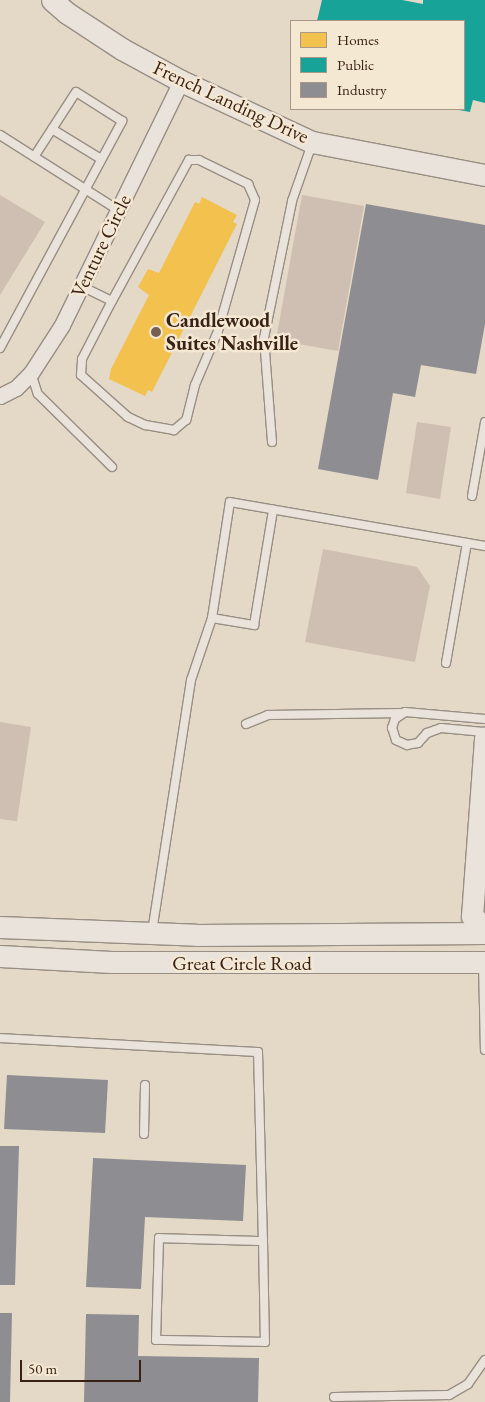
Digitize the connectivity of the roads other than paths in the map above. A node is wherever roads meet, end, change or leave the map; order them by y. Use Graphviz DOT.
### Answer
graph roads {
  1 [pos="52,0"];
  2 [pos="181,81"];
  3 [pos="52,129"];
  4 [pos="0,135"];
  5 [pos="312,142"];
  6 [pos="34,157"];
  7 [pos="101,159"];
  8 [pos="485,175"];
  9 [pos="85,189"];
  10 [pos="118,210"];
  11 [pos="81,286"];
  12 [pos="112,301"];
  13 [pos="0,348"];
  14 [pos="31,373"];
  15 [pos="0,396"];
  16 [pos="485,422"];
  17 [pos="272,442"];
  18 [pos="112,467"];
  19 [pos="472,496"];
  20 [pos="273,510"];
  21 [pos="467,543"];
  22 [pos="485,546"];
  23 [pos="212,618"];
  24 [pos="446,663"];
  25 [pos="405,712"];
  26 [pos="485,719"];
  27 [pos="246,724"];
  28 [pos="485,732"];
  29 [pos="485,737"];
  30 [pos="0,927"];
  31 [pos="484,930"];
  32 [pos="151,934"];
  33 [pos="0,956"];
  34 [pos="484,962"];
  35 [pos="0,1038"];
  36 [pos="485,1050"];
  37 [pos="145,1085"];
  38 [pos="144,1134"];
  39 [pos="263,1241"];
  40 [pos="485,1360"];
  41 [pos="334,1397"];
  1 -- 2 [label="street, French Landing Drive"];
  2 -- 5 [label="street, French Landing Drive"];
  2 -- 10 [label="street, Venture Circle"];
  3 -- 6 [label="lane"];
  3 -- 7 [label="lane"];
  3 -- 7 [label="lane"];
  4 -- 6 [label="lane"];
  5 -- 8 [label="street, French Landing Drive"];
  5 -- 17 [label="lane"];
  6 -- 9 [label="lane"];
  7 -- 9 [label="lane"];
  9 -- 10 [label="lane"];
  9 -- 13 [label="lane"];
  10 -- 11 [label="street, Venture Circle"];
  11 -- 12 [label="lane"];
  11 -- 14 [label="street, Venture Circle"];
  12 -- 12 [label="lane"];
  14 -- 15 [label="street, Venture Circle"];
  14 -- 18 [label="lane"];
  16 -- 19 [label="lane"];
  20 -- 21 [label="lane"];
  20 -- 23 [label="lane"];
  20 -- 23 [label="lane"];
  21 -- 22 [label="lane"];
  21 -- 24 [label="lane"];
  23 -- 32 [label="lane"];
  25 -- 26 [label="lane"];
  25 -- 27 [label="lane"];
  25 -- 28 [label="lane"];
  29 -- 31 [label="street"];
  30 -- 32 [label="street, Great Circle Road"];
  31 -- 32 [label="street, Great Circle Road"];
  31 -- 34 [label="street"];
  33 -- 34 [label="street, Great Circle Road"];
  34 -- 36 [label="lane"];
  35 -- 39 [label="lane"];
  37 -- 38 [label="lane"];
  39 -- 39 [label="lane"];
  40 -- 41 [label="lane"];
}
